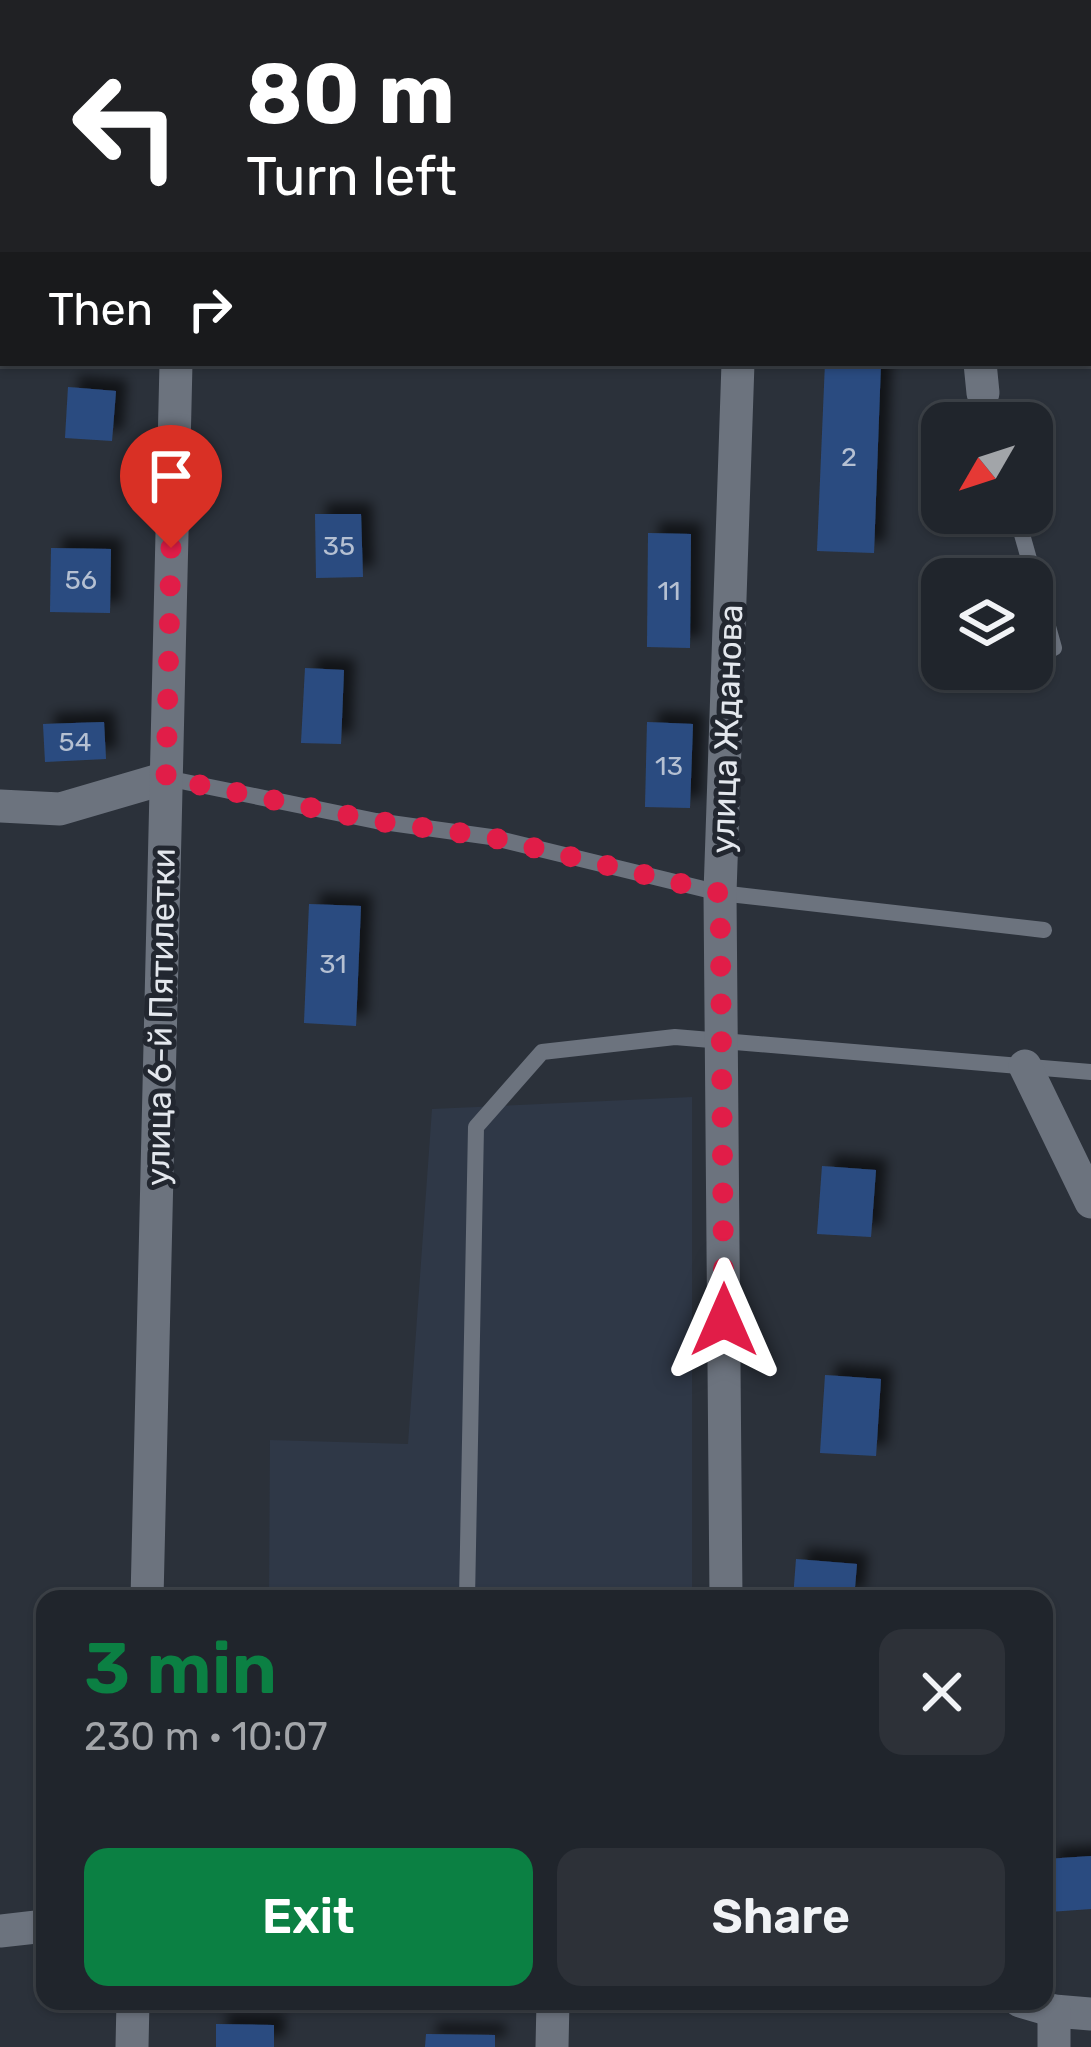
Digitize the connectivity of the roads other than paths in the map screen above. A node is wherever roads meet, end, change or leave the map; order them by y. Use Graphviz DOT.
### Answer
graph roads {
  1 [pos="176,366"];
  2 [pos="738,366"];
  3 [pos="1022,534"];
  4 [pos="1054,648"];
  5 [pos="166,778"];
  6 [pos="0,806"];
  7 [pos="720,893"];
  8 [pos="1044,930"];
  9 [pos="721,1041"];
  10 [pos="1025,1066"];
  11 [pos="1091,1072"];
  12 [pos="1091,1202"];
  13 [pos="147,1590"];
  14 [pos="467,1590"];
  15 [pos="726,1590"];
  16 [pos="36,1927"];
  17 [pos="0,1931"];
  18 [pos="134,2010"];
  19 [pos="553,2010"];
  20 [pos="1051,2010"];
  21 [pos="1054,2011"];
  22 [pos="1091,2014"];
  23 [pos="132,2047"];
  24 [pos="552,2047"];
  25 [pos="1054,2047"];
  1 -- 5 [label="street, улица 6-й Пятилетки"];
  2 -- 7 [label="street, улица Жданова"];
  3 -- 4 [label="lane"];
  5 -- 6 [label="street"];
  5 -- 7 [label="lane"];
  5 -- 13 [label="street, улица 6-й Пятилетки"];
  7 -- 8 [label="lane"];
  7 -- 9 [label="street, улица Жданова"];
  9 -- 10 [label="lane"];
  9 -- 14 [label="lane"];
  9 -- 15 [label="street, улица Жданова"];
  10 -- 11 [label="lane"];
  10 -- 12 [label="street"];
  16 -- 17 [label="street"];
  18 -- 23 [label="street"];
  19 -- 24 [label="street"];
  20 -- 21 [label="street"];
  21 -- 22 [label="street"];
  21 -- 25 [label="street"];
}
